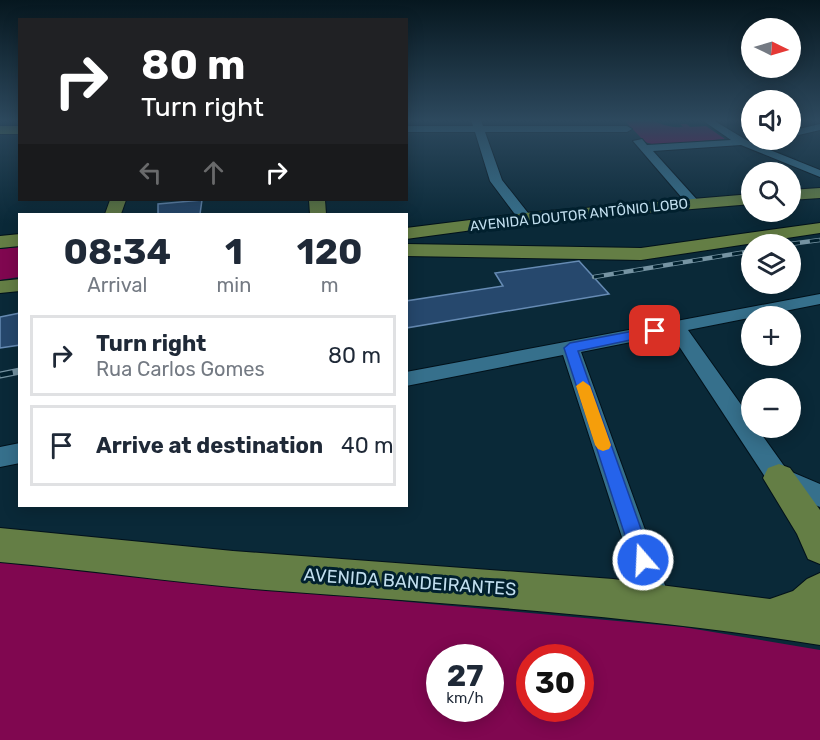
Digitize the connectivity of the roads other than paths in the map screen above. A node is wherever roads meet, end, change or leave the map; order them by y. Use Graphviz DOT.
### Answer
graph roads {
  1 [pos="488,155"];
  2 [pos="650,155"];
  3 [pos="773,155"];
  4 [pos="820,174"];
  5 [pos="820,193"];
  6 [pos="801,194"];
  7 [pos="741,200"];
  8 [pos="694,203"];
  9 [pos="525,218"];
  10 [pos="820,228"];
  11 [pos="408,234"];
  12 [pos="18,240"];
  13 [pos="0,242"];
  14 [pos="408,250"];
  15 [pos="18,285"];
  16 [pos="0,287"];
  17 [pos="820,299"];
  18 [pos="18,300"];
  19 [pos="0,303"];
  20 [pos="676,327"];
  21 [pos="570,348"];
  22 [pos="408,379"];
  23 [pos="18,453"];
  24 [pos="0,457"];
  25 [pos="779,477"];
  26 [pos="820,496"];
  27 [pos="0,545"];
  28 [pos="820,547"];
  29 [pos="820,592"];
  30 [pos="657,602"];
  31 [pos="768,617"];
  32 [pos="820,626"];
  1 -- 9 [label="street"];
  2 -- 8 [label="street"];
  3 -- 4 [label="street"];
  5 -- 6 [label="main road"];
  7 -- 8 [label="main road, AVENIDA DOUTOR ANTÔNIO LOBO"];
  8 -- 9 [label="main road, AVENIDA DOUTOR ANTÔNIO LOBO"];
  9 -- 11 [label="main road, AVENIDA DOUTOR ANTÔNIO LOBO"];
  10 -- 14 [label="main road, AVENIDA DOUTOR ANTÔNIO LOBO"];
  12 -- 13 [label="main road"];
  15 -- 16 [label="main road"];
  17 -- 20 [label="street"];
  18 -- 19 [label="main road"];
  20 -- 21 [label="street"];
  20 -- 25 [label="street"];
  21 -- 22 [label="street"];
  21 -- 30 [label="street"];
  23 -- 24 [label="street"];
  25 -- 26 [label="street"];
  25 -- 28 [label="main road"];
  27 -- 30 [label="main road, AVENIDA BANDEIRANTES"];
  29 -- 31 [label="main road"];
  30 -- 31 [label="main road, AVENIDA BANDEIRANTES"];
  31 -- 32 [label="main road, AVENIDA BANDEIRANTES"];
}
